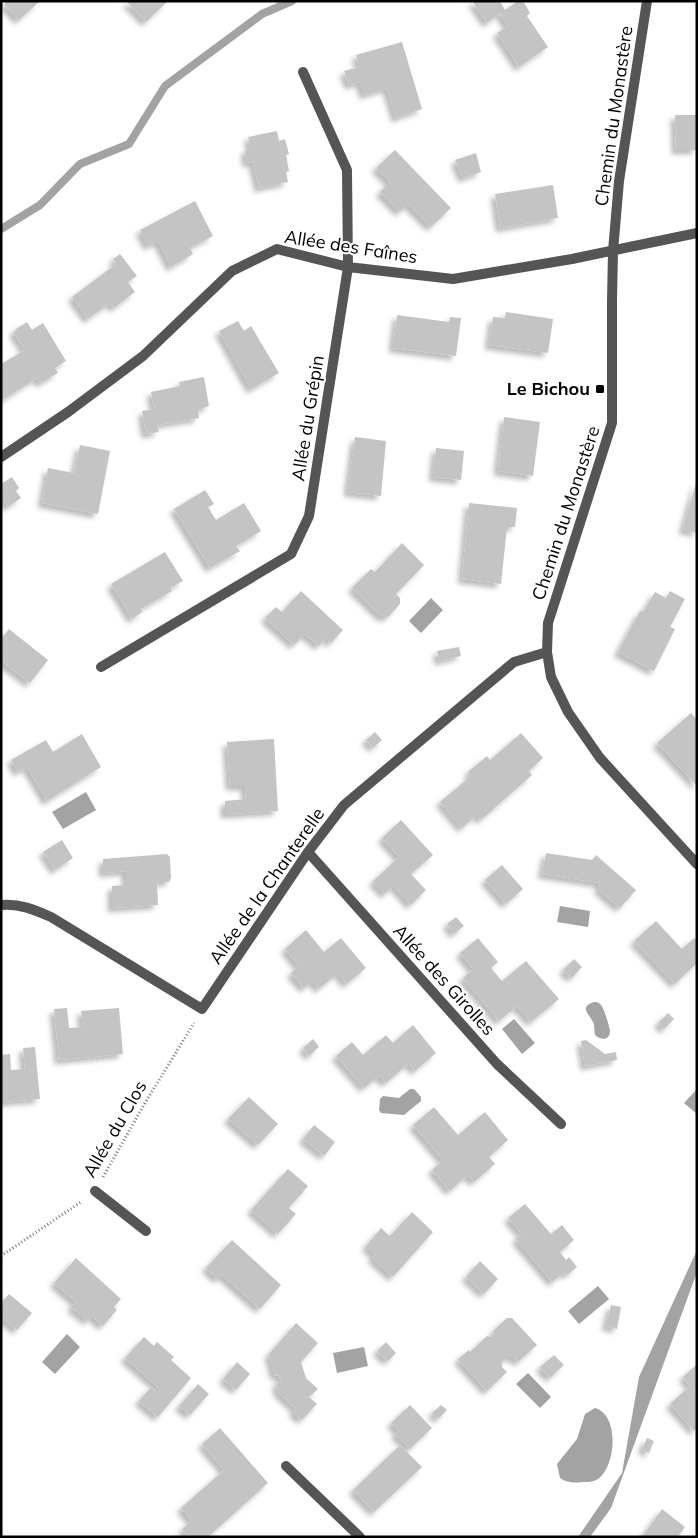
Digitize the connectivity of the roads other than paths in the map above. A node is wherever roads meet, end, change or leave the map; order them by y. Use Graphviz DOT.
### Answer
graph roads {
  1 [pos="647,1"];
  2 [pos="303,72"];
  3 [pos="697,232"];
  4 [pos="613,250"];
  5 [pos="348,267"];
  6 [pos="1,457"];
  7 [pos="547,652"];
  8 [pos="101,667"];
  9 [pos="308,852"];
  10 [pos="697,864"];
  11 [pos="1,905"];
  12 [pos="561,1124"];
  13 [pos="95,1191"];
  14 [pos="146,1231"];
  15 [pos="286,1466"];
  16 [pos="360,1537"];
  1 -- 4 [label="street, Chemin du Monastère"];
  2 -- 5 [label="street, Allée du Grépin"];
  3 -- 4 [label="street, Allée des Faînes"];
  4 -- 5 [label="street, Allée des Faînes"];
  4 -- 7 [label="street, Chemin du Monastère"];
  5 -- 6 [label="street, Allée des Faînes"];
  5 -- 8 [label="street, Allée du Grépin"];
  7 -- 9 [label="street, Allée de la Chanterelle"];
  7 -- 10 [label="street, Chemin du Monastère"];
  9 -- 11 [label="street, Allée de la Chanterelle"];
  9 -- 12 [label="street, Allée des Girolles"];
  13 -- 14 [label="street"];
  15 -- 16 [label="street"];
}
